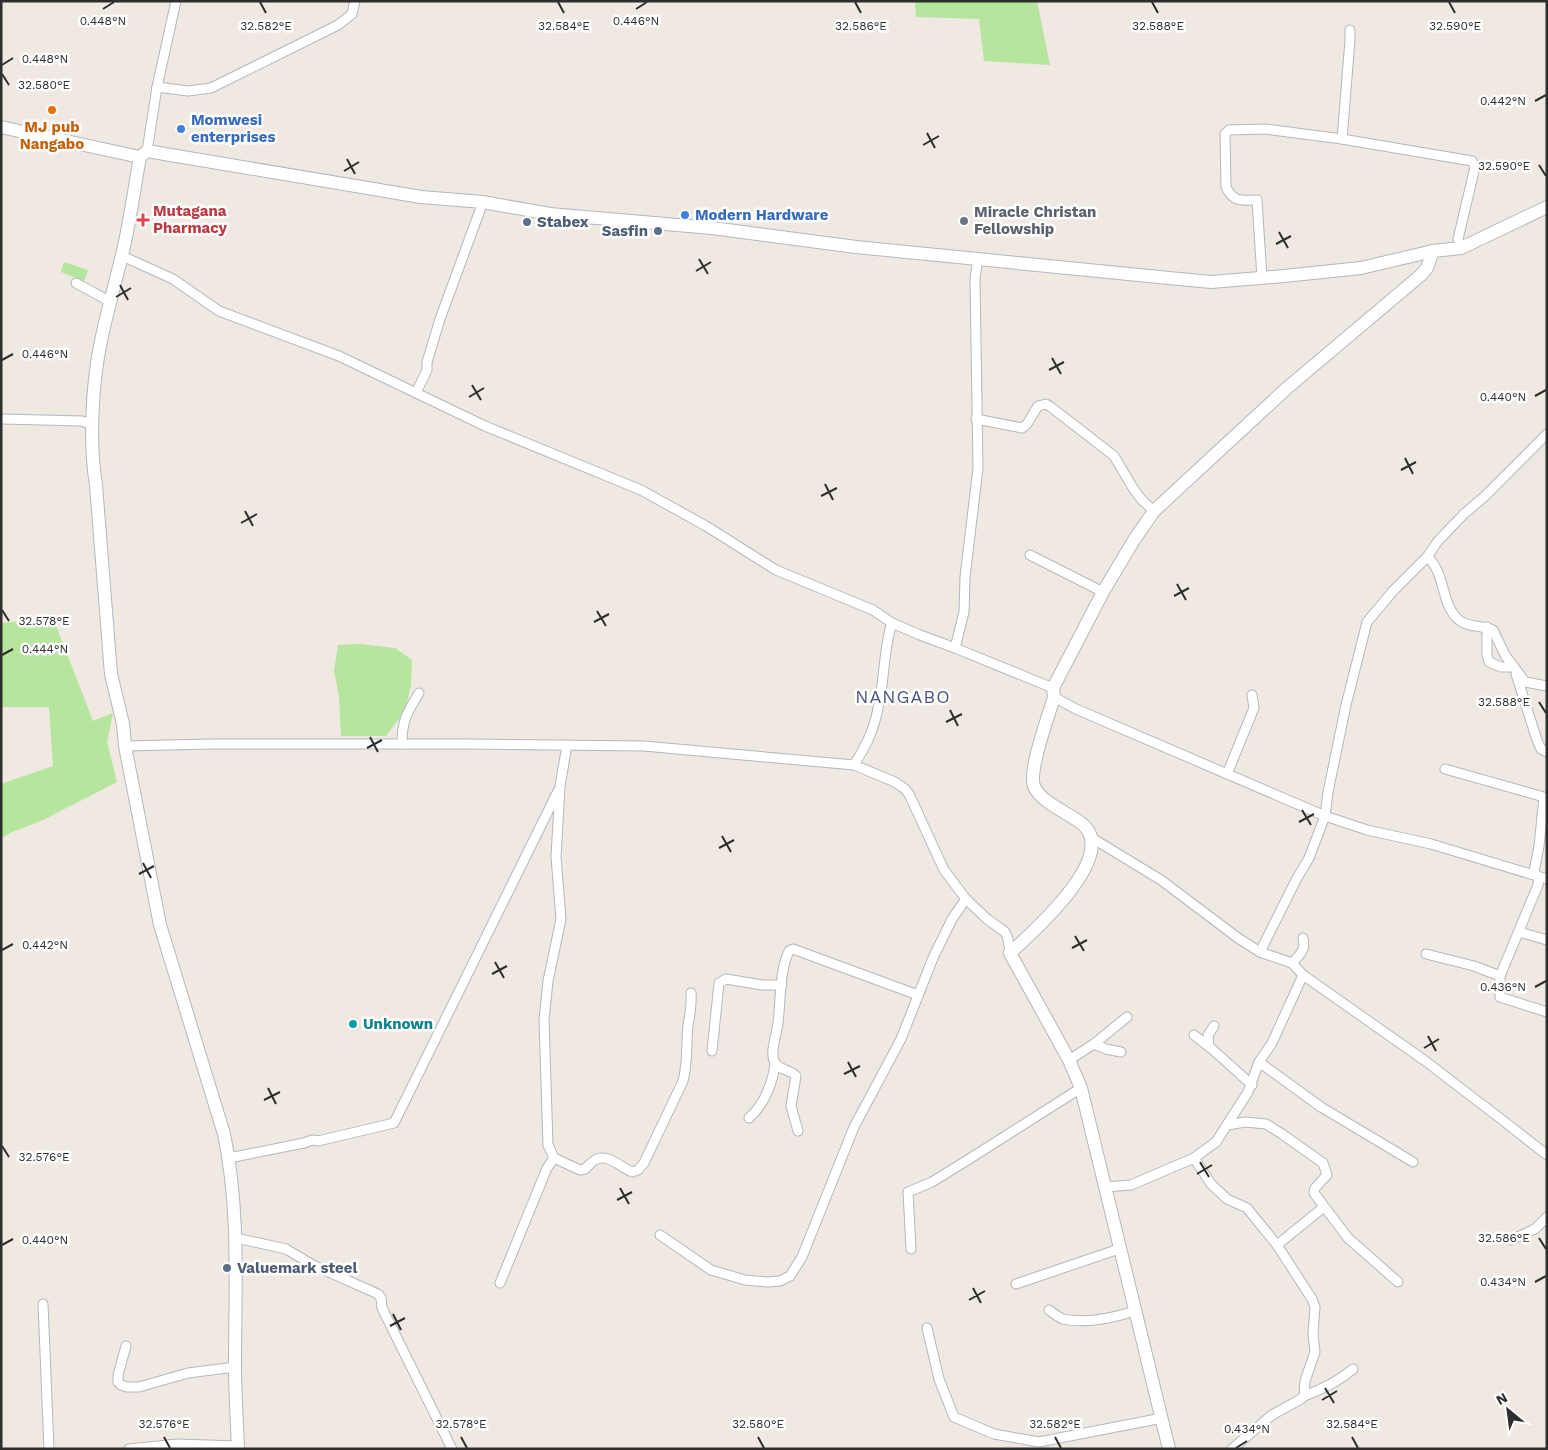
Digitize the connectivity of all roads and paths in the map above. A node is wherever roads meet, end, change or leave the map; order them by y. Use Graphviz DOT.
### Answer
graph roads {
  1 [pos="176,1"];
  2 [pos="355,1"];
  3 [pos="1350,30"];
  4 [pos="157,87"];
  5 [pos="1,126"];
  6 [pos="1342,139"];
  7 [pos="144,154"];
  8 [pos="483,202"];
  9 [pos="1547,207"];
  10 [pos="1461,248"];
  11 [pos="1433,251"];
  12 [pos="122,256"];
  13 [pos="978,258"];
  14 [pos="1262,278"];
  15 [pos="76,283"];
  16 [pos="111,302"];
  17 [pos="416,394"];
  18 [pos="1,419"];
  19 [pos="976,420"];
  20 [pos="93,425"];
  21 [pos="1547,434"];
  22 [pos="1154,511"];
  23 [pos="1030,555"];
  24 [pos="1427,557"];
  25 [pos="1103,592"];
  26 [pos="892,623"];
  27 [pos="1487,627"];
  28 [pos="955,648"];
  29 [pos="1513,668"];
  30 [pos="1547,686"];
  31 [pos="1054,692"];
  32 [pos="419,693"];
  33 [pos="1252,695"];
  34 [pos="402,744"];
  35 [pos="567,745"];
  36 [pos="125,746"];
  37 [pos="1547,752"];
  38 [pos="854,765"];
  39 [pos="1445,769"];
  40 [pos="1227,774"];
  41 [pos="560,786"];
  42 [pos="1545,793"];
  43 [pos="1325,816"];
  44 [pos="1092,838"];
  45 [pos="1543,878"];
  46 [pos="966,899"];
  47 [pos="1519,932"];
  48 [pos="1303,938"];
  49 [pos="1547,940"];
  50 [pos="1260,952"];
  51 [pos="1010,953"];
  52 [pos="1426,954"];
  53 [pos="1292,963"];
  54 [pos="1304,975"];
  55 [pos="1500,976"];
  56 [pos="782,985"];
  57 [pos="691,993"];
  58 [pos="918,995"];
  59 [pos="1547,1012"];
  60 [pos="1127,1017"];
  61 [pos="1214,1026"];
  62 [pos="1194,1036"];
  63 [pos="1094,1044"];
  64 [pos="1208,1047"];
  65 [pos="712,1051"];
  66 [pos="1121,1052"];
  67 [pos="1069,1060"];
  68 [pos="1260,1062"];
  69 [pos="775,1063"];
  70 [pos="1252,1085"];
  71 [pos="1081,1088"];
  72 [pos="749,1118"];
  73 [pos="1228,1125"];
  74 [pos="798,1131"];
  75 [pos="1547,1155"];
  76 [pos="229,1158"];
  77 [pos="554,1158"];
  78 [pos="1194,1158"];
  79 [pos="1413,1162"];
  80 [pos="1106,1187"];
  81 [pos="1324,1208"];
  82 [pos="1547,1217"];
  83 [pos="660,1235"];
  84 [pos="236,1238"];
  85 [pos="1511,1240"];
  86 [pos="1277,1245"];
  87 [pos="911,1249"];
  88 [pos="1119,1249"];
  89 [pos="1398,1282"];
  90 [pos="500,1283"];
  91 [pos="1016,1284"];
  92 [pos="43,1304"];
  93 [pos="1049,1310"];
  94 [pos="1135,1311"];
  95 [pos="927,1328"];
  96 [pos="126,1346"];
  97 [pos="235,1367"];
  98 [pos="1353,1369"];
  99 [pos="1304,1396"];
  100 [pos="1162,1418"];
  101 [pos="238,1447"];
  102 [pos="49,1449"];
  103 [pos="129,1449"];
  104 [pos="452,1449"];
  105 [pos="1169,1449"];
  106 [pos="1232,1449"];
  1 -- 4 [label="street"];
  2 -- 4 [label="street"];
  3 -- 6 [label="street"];
  4 -- 7 [label="street"];
  5 -- 7 [label="street"];
  6 -- 10 [label="street"];
  6 -- 14 [label="street"];
  7 -- 8 [label="street"];
  7 -- 12 [label="street"];
  8 -- 13 [label="street"];
  8 -- 17 [label="street"];
  9 -- 10 [label="street"];
  10 -- 11 [label="street"];
  11 -- 14 [label="street"];
  11 -- 22 [label="street"];
  12 -- 16 [label="street"];
  12 -- 17 [label="street"];
  13 -- 14 [label="street"];
  13 -- 19 [label="street"];
  15 -- 16 [label="street"];
  16 -- 20 [label="street"];
  17 -- 26 [label="street"];
  18 -- 20 [label="street"];
  19 -- 22 [label="street"];
  19 -- 28 [label="street"];
  20 -- 36 [label="street"];
  21 -- 24 [label="street"];
  22 -- 25 [label="street"];
  23 -- 25 [label="street"];
  24 -- 27 [label="street"];
  24 -- 43 [label="street"];
  25 -- 31 [label="street"];
  26 -- 28 [label="street"];
  26 -- 38 [label="street"];
  27 -- 29 [label="street"];
  27 -- 29 [label="street"];
  28 -- 31 [label="street"];
  29 -- 30 [label="street"];
  29 -- 37 [label="street"];
  31 -- 40 [label="street"];
  31 -- 44 [label="street"];
  32 -- 34 [label="street"];
  33 -- 40 [label="street"];
  34 -- 35 [label="street"];
  34 -- 36 [label="street"];
  35 -- 38 [label="street"];
  35 -- 41 [label="street"];
  36 -- 76 [label="street"];
  38 -- 46 [label="street"];
  39 -- 42 [label="street"];
  40 -- 43 [label="street"];
  41 -- 76 [label="street"];
  41 -- 77 [label="street"];
  42 -- 45 [label="street"];
  43 -- 45 [label="street"];
  43 -- 50 [label="street"];
  44 -- 50 [label="street"];
  44 -- 51 [label="street"];
  45 -- 47 [label="street"];
  46 -- 51 [label="street"];
  46 -- 58 [label="street"];
  47 -- 49 [label="street"];
  47 -- 55 [label="street"];
  48 -- 53 [label="street"];
  50 -- 53 [label="street"];
  51 -- 67 [label="street"];
  52 -- 55 [label="street"];
  53 -- 54 [label="street"];
  54 -- 68 [label="street"];
  54 -- 75 [label="street"];
  55 -- 59 [label="street"];
  56 -- 58 [label="street"];
  56 -- 65 [label="street"];
  56 -- 69 [label="street"];
  57 -- 77 [label="street"];
  58 -- 83 [label="street"];
  60 -- 63 [label="street"];
  61 -- 64 [label="street"];
  62 -- 64 [label="street"];
  63 -- 66 [label="street"];
  63 -- 67 [label="street"];
  64 -- 70 [label="street"];
  67 -- 71 [label="street"];
  68 -- 70 [label="street"];
  68 -- 79 [label="street"];
  69 -- 72 [label="street"];
  69 -- 74 [label="street"];
  70 -- 73 [label="street"];
  71 -- 80 [label="street"];
  71 -- 87 [label="street"];
  73 -- 78 [label="street"];
  73 -- 81 [label="street"];
  76 -- 84 [label="street"];
  77 -- 90 [label="street"];
  78 -- 80 [label="street"];
  78 -- 86 [label="street"];
  80 -- 88 [label="street"];
  81 -- 86 [label="street"];
  81 -- 89 [label="street"];
  82 -- 85 [label="street"];
  84 -- 97 [label="street"];
  84 -- 104 [label="street"];
  86 -- 99 [label="street"];
  88 -- 91 [label="street"];
  88 -- 94 [label="street"];
  92 -- 102 [label="street"];
  93 -- 94 [label="street"];
  94 -- 100 [label="street"];
  95 -- 100 [label="street"];
  96 -- 97 [label="street"];
  97 -- 101 [label="street"];
  98 -- 99 [label="street"];
  99 -- 106 [label="street"];
  100 -- 105 [label="street"];
  101 -- 103 [label="street"];
}
